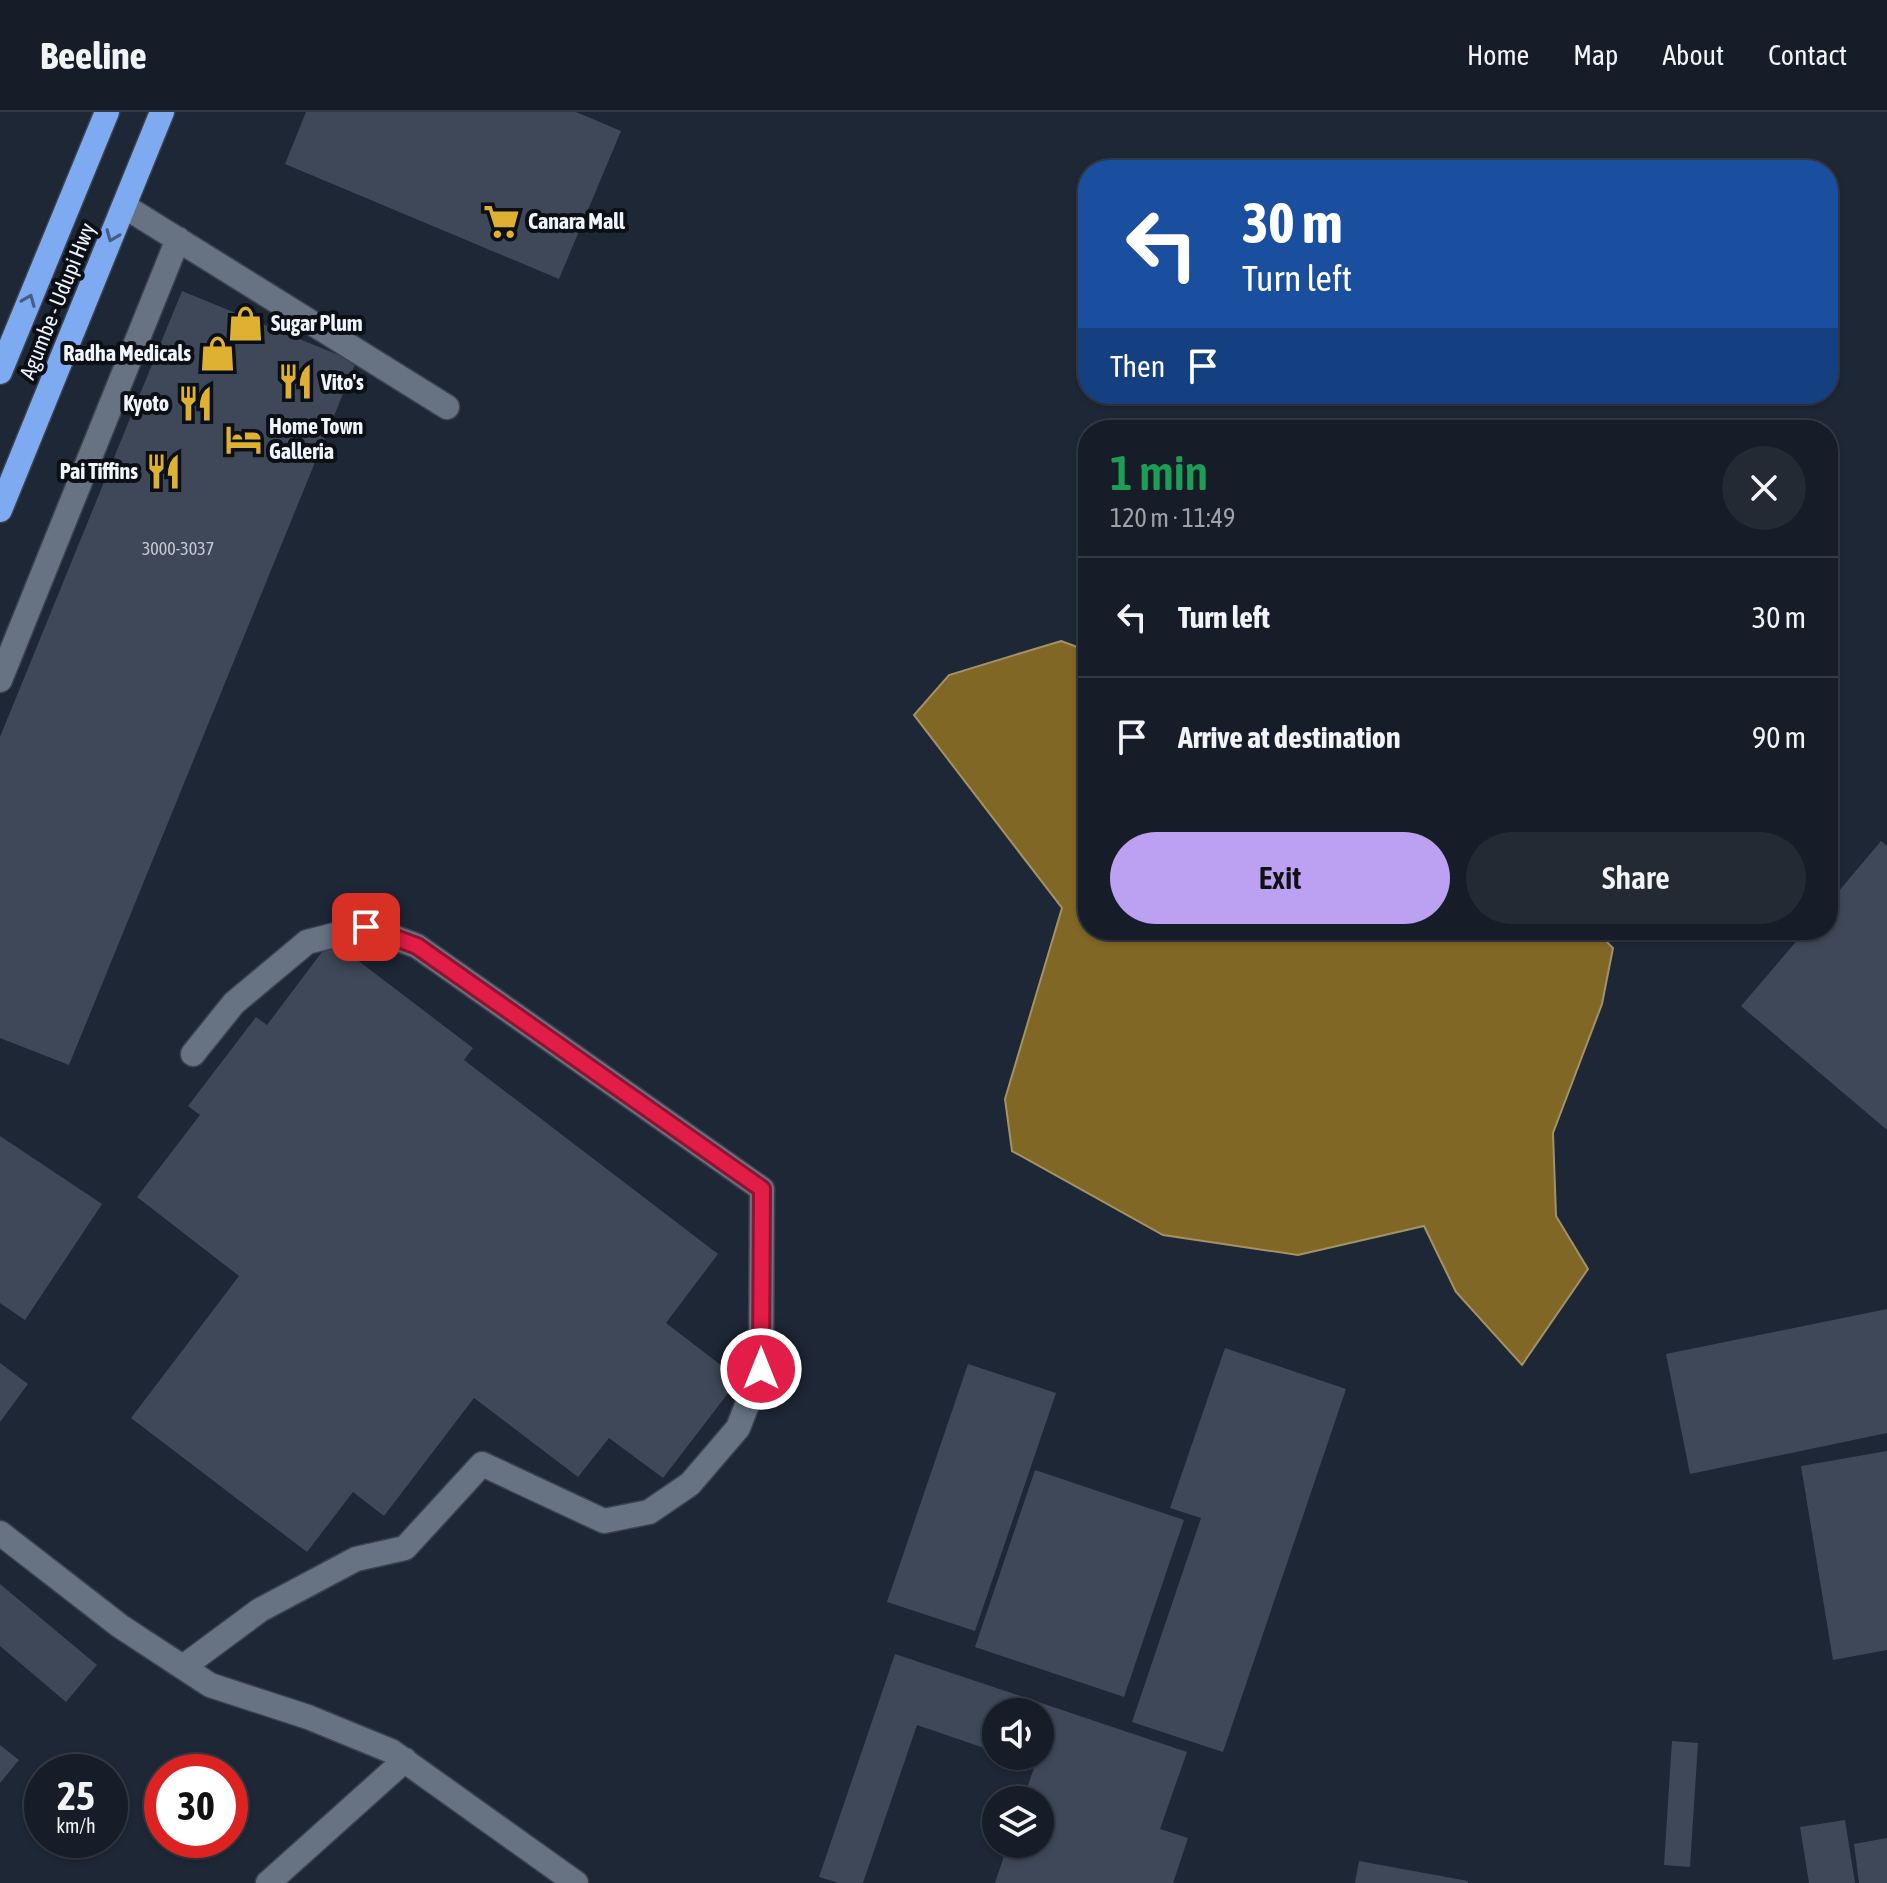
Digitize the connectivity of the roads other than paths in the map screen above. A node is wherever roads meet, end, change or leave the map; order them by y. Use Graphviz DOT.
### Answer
graph roads {
  1 [pos="107,112"];
  2 [pos="162,112"];
  3 [pos="124,206"];
  4 [pos="178,239"];
  5 [pos="0,372"];
  6 [pos="447,407"];
  7 [pos="0,510"];
  8 [pos="0,680"];
  9 [pos="193,1054"];
  10 [pos="0,1533"];
  11 [pos="183,1667"];
  12 [pos="405,1760"];
  13 [pos="268,1883"];
  14 [pos="576,1883"];
  5 -- 1 [label="highway, Agumbe - Udupi Hwy, one-way"];
  2 -- 3 [label="highway, Agumbe - Udupi Hwy"];
  3 -- 4 [label="street"];
  3 -- 7 [label="highway, Agumbe - Udupi Hwy, one-way"];
  4 -- 6 [label="street"];
  4 -- 8 [label="street"];
  9 -- 11 [label="street"];
  10 -- 11 [label="street"];
  11 -- 12 [label="street"];
  12 -- 13 [label="street"];
  12 -- 14 [label="street"];
}
